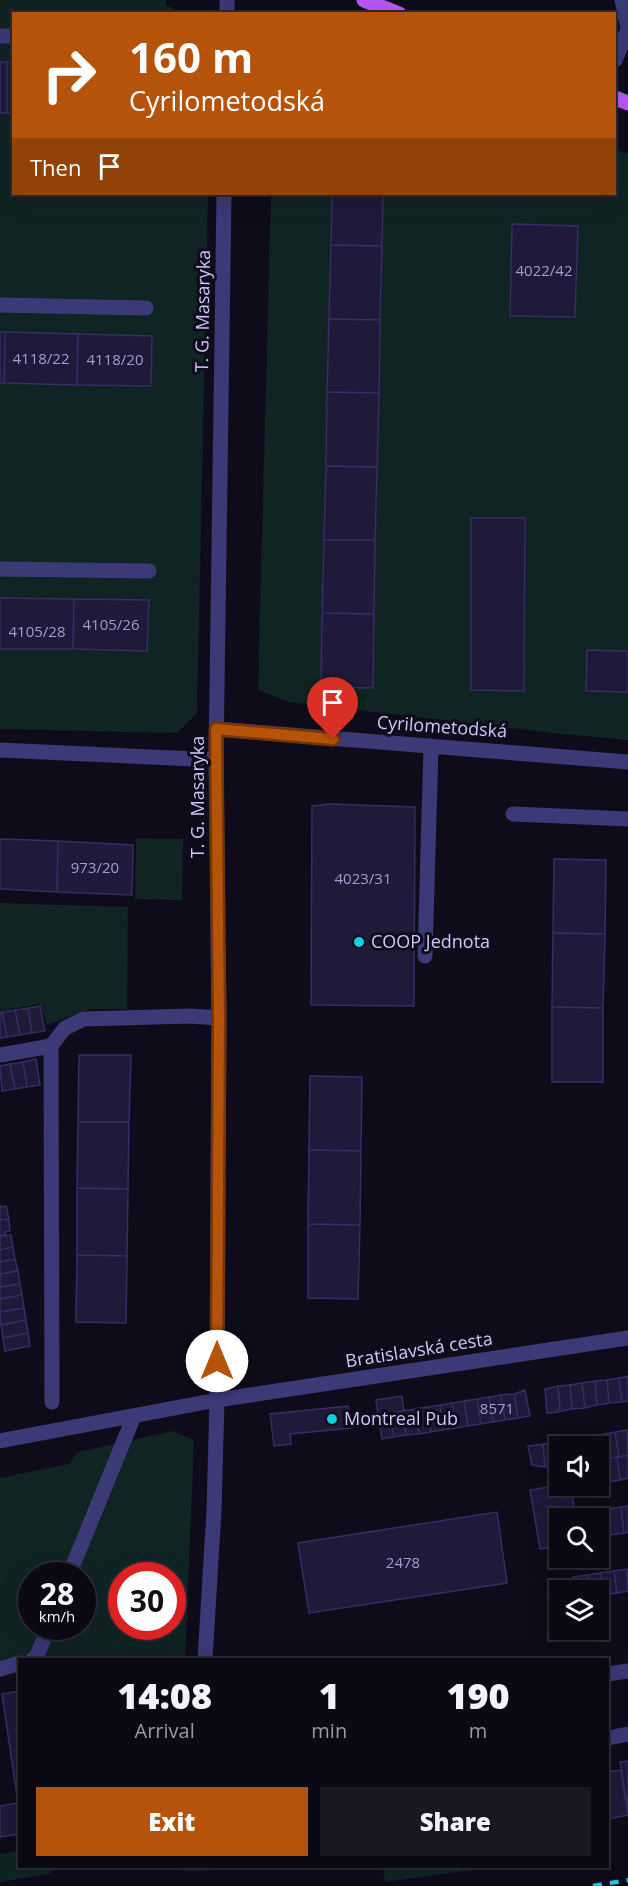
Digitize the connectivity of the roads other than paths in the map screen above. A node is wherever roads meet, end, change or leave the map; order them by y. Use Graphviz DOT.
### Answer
graph roads {
  1 [pos="364,0"];
  2 [pos="622,0"];
  3 [pos="394,12"];
  4 [pos="628,29"];
  5 [pos="616,58"];
  6 [pos="224,195"];
  7 [pos="0,305"];
  8 [pos="146,308"];
  9 [pos="0,569"];
  10 [pos="149,571"];
  11 [pos="216,729"];
  12 [pos="431,746"];
  13 [pos="0,750"];
  14 [pos="216,760"];
  15 [pos="628,762"];
  16 [pos="513,814"];
  17 [pos="628,819"];
  18 [pos="425,956"];
  19 [pos="219,1018"];
  20 [pos="51,1046"];
  21 [pos="0,1055"];
  22 [pos="628,1338"];
  23 [pos="217,1400"];
  24 [pos="52,1402"];
  25 [pos="134,1416"];
  26 [pos="1,1439"];
  27 [pos="74,1562"];
  28 [pos="43,1640"];
  29 [pos="36,1658"];
  30 [pos="205,1658"];
  31 [pos="18,1664"];
  32 [pos="0,1669"];
  33 [pos="628,1671"];
  34 [pos="609,1674"];
  35 [pos="628,1734"];
  36 [pos="609,1738"];
  1 -- 3 [label="main road"];
  2 -- 4 [label="street"];
  4 -- 5 [label="street"];
  6 -- 11 [label="street, T. G. Masaryka"];
  7 -- 8 [label="street"];
  9 -- 10 [label="street"];
  11 -- 12 [label="street, Cyrilometodská"];
  11 -- 14 [label="street, T. G. Masaryka"];
  12 -- 15 [label="street, Cyrilometodská"];
  12 -- 18 [label="street"];
  13 -- 14 [label="street"];
  14 -- 19 [label="street, T. G. Masaryka"];
  16 -- 17 [label="street"];
  19 -- 20 [label="street"];
  19 -- 23 [label="street, T. G. Masaryka"];
  20 -- 21 [label="street"];
  20 -- 24 [label="street"];
  22 -- 23 [label="street, Bratislavská cesta"];
  23 -- 25 [label="street, Bratislavská cesta"];
  23 -- 30 [label="street, T. G. Masaryka"];
  25 -- 26 [label="street, Bratislavská cesta"];
  25 -- 27 [label="street"];
  28 -- 29 [label="street"];
  31 -- 32 [label="street"];
  33 -- 34 [label="street"];
  35 -- 36 [label="street"];
}
